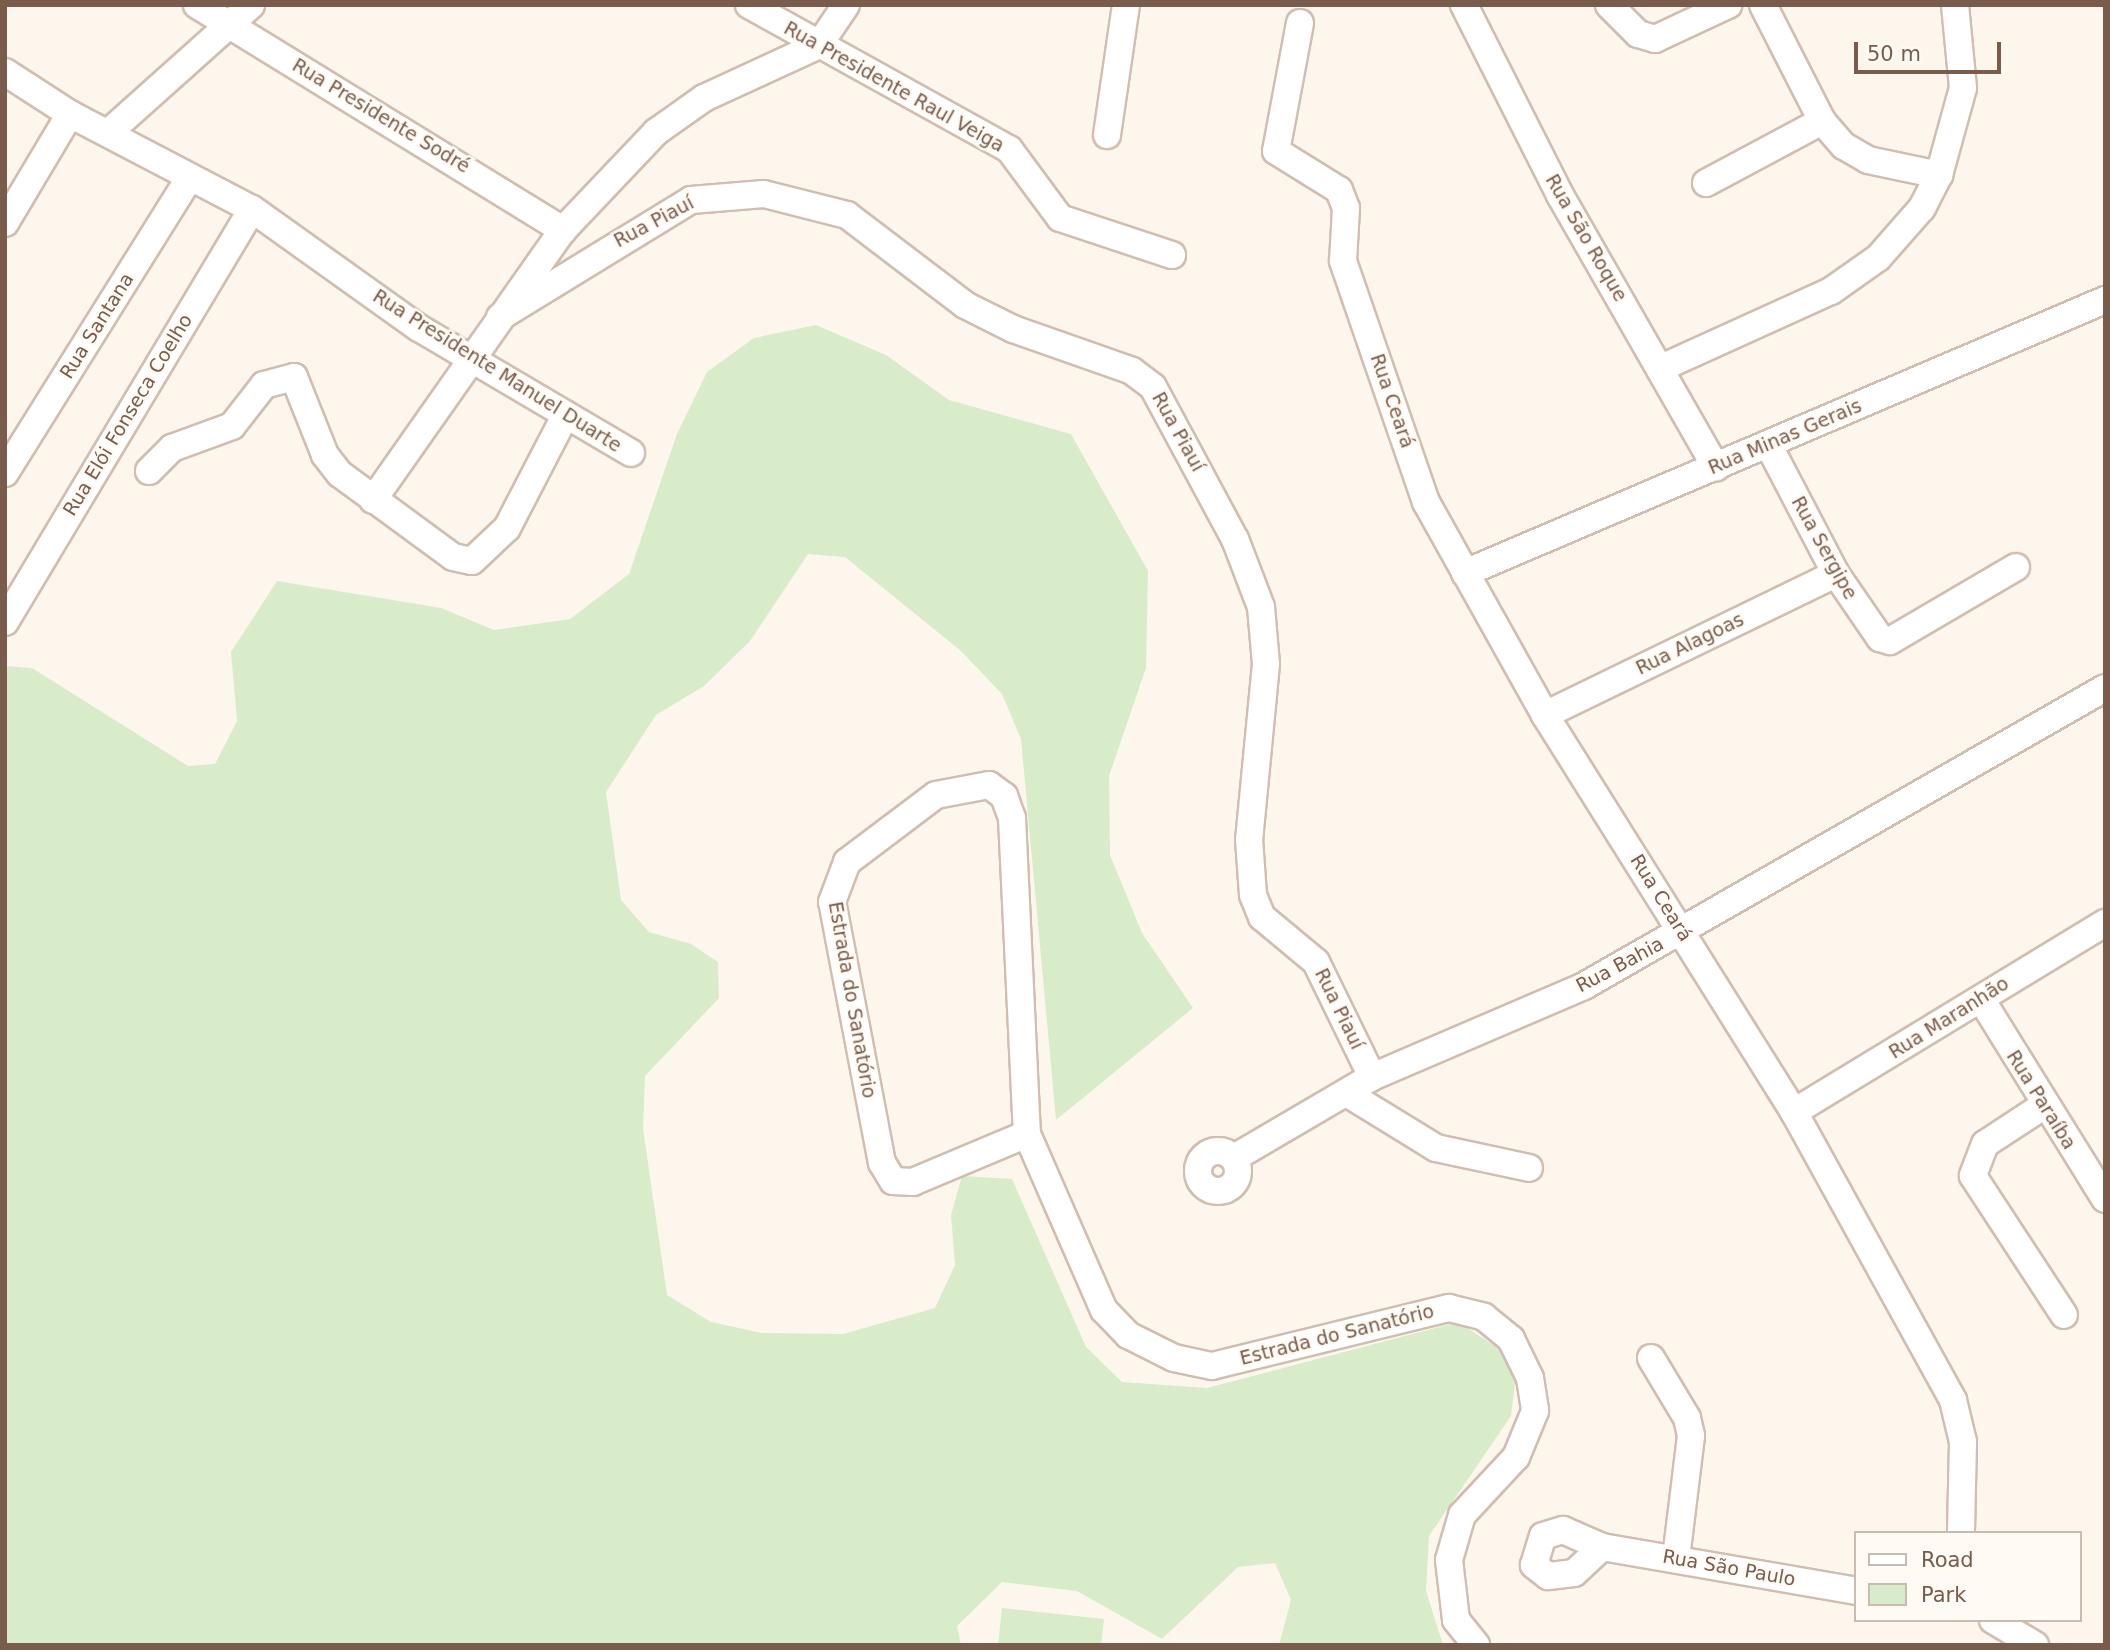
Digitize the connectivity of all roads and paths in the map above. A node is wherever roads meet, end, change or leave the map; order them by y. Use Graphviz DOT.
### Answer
graph roads {
  1 [pos="197,5"];
  2 [pos="251,5"];
  3 [pos="749,5"];
  4 [pos="846,5"];
  5 [pos="1126,5"];
  6 [pos="1464,5"];
  7 [pos="1609,5"];
  8 [pos="1728,5"];
  9 [pos="1763,5"];
  10 [pos="1955,5"];
  11 [pos="1300,23"];
  12 [pos="229,24"];
  13 [pos="819,45"];
  14 [pos="5,72"];
  15 [pos="71,114"];
  16 [pos="1822,121"];
  17 [pos="108,133"];
  18 [pos="1107,135"];
  19 [pos="1939,175"];
  20 [pos="189,178"];
  21 [pos="1706,183"];
  22 [pos="252,209"];
  23 [pos="5,223"];
  24 [pos="563,230"];
  25 [pos="1172,255"];
  26 [pos="2105,300"];
  27 [pos="500,317"];
  28 [pos="469,356"];
  29 [pos="1661,368"];
  30 [pos="565,416"];
  31 [pos="1768,444"];
  32 [pos="631,453"];
  33 [pos="1716,467"];
  34 [pos="149,471"];
  35 [pos="5,473"];
  36 [pos="373,500"];
  37 [pos="2016,567"];
  38 [pos="1465,573"];
  39 [pos="1836,574"];
  40 [pos="5,622"];
  41 [pos="2105,688"];
  42 [pos="1545,715"];
  43 [pos="2105,923"];
  44 [pos="1682,932"];
  45 [pos="1980,999"];
  46 [pos="1372,1077"];
  47 [pos="1348,1094"];
  48 [pos="2043,1106"];
  49 [pos="1794,1112"];
  50 [pos="1027,1134"];
  51 [pos="1234,1158"];
  52 [pos="1529,1168"];
  53 [pos="2103,1193"];
  54 [pos="2064,1315"];
  55 [pos="1651,1358"];
  56 [pos="1961,1531"];
  57 [pos="1602,1547"];
  58 [pos="1676,1559"];
  59 [pos="1854,1591"];
  60 [pos="1996,1622"];
  61 [pos="1476,1645"];
  62 [pos="2035,1645"];
  1 -- 12 [label="street, Rua Presidente Sodré"];
  2 -- 12 [label="street"];
  3 -- 13 [label="street, Rua Presidente Raul Veiga"];
  4 -- 13 [label="street"];
  5 -- 18 [label="street"];
  6 -- 29 [label="street, Rua São Roque"];
  7 -- 8 [label="street"];
  9 -- 16 [label="street"];
  10 -- 19 [label="street"];
  11 -- 38 [label="street, Rua Ceará"];
  12 -- 17 [label="street"];
  12 -- 24 [label="street, Rua Presidente Sodré"];
  13 -- 24 [label="street"];
  13 -- 25 [label="street, Rua Presidente Raul Veiga"];
  14 -- 15 [label="street, Rua Presidente Manuel Duarte"];
  15 -- 17 [label="street, Rua Presidente Manuel Duarte"];
  15 -- 23 [label="street"];
  16 -- 19 [label="street"];
  16 -- 21 [label="street"];
  17 -- 20 [label="street, Rua Presidente Manuel Duarte"];
  19 -- 29 [label="street"];
  20 -- 22 [label="street, Rua Presidente Manuel Duarte"];
  20 -- 35 [label="street, Rua Santana"];
  22 -- 28 [label="street, Rua Presidente Manuel Duarte"];
  22 -- 40 [label="street, Rua Elói Fonseca Coelho"];
  24 -- 27 [label="street"];
  26 -- 31 [label="street, Rua Minas Gerais"];
  27 -- 28 [label="street"];
  27 -- 46 [label="street, Rua Piauí"];
  28 -- 30 [label="street, Rua Presidente Manuel Duarte"];
  28 -- 36 [label="street"];
  29 -- 33 [label="street, Rua São Roque"];
  30 -- 32 [label="street, Rua Presidente Manuel Duarte"];
  30 -- 36 [label="street"];
  31 -- 33 [label="street, Rua Minas Gerais"];
  31 -- 39 [label="street, Rua Sergipe"];
  33 -- 38 [label="street, Rua Minas Gerais"];
  34 -- 36 [label="street"];
  37 -- 39 [label="street, Rua Sergipe"];
  38 -- 42 [label="street, Rua Ceará"];
  39 -- 42 [label="street, Rua Alagoas"];
  41 -- 44 [label="street, Rua Bahia"];
  42 -- 44 [label="street, Rua Ceará"];
  43 -- 45 [label="street, Rua Maranhão"];
  44 -- 46 [label="street, Rua Bahia"];
  44 -- 49 [label="street, Rua Ceará"];
  45 -- 48 [label="street, Rua Paraíba"];
  45 -- 49 [label="street, Rua Maranhão"];
  46 -- 47 [label="street, Rua Bahia"];
  47 -- 51 [label="street, Rua Bahia"];
  47 -- 52 [label="street"];
  48 -- 53 [label="street, Rua Paraíba"];
  48 -- 54 [label="street"];
  49 -- 56 [label="street, Rua Ceará"];
  50 -- 50 [label="street, Estrada do Sanatório"];
  50 -- 61 [label="street, Estrada do Sanatório"];
  55 -- 58 [label="street"];
  57 -- 58 [label="street, Rua São Paulo"];
  58 -- 59 [label="street, Rua São Paulo"];
  60 -- 62 [label="street"];
}
